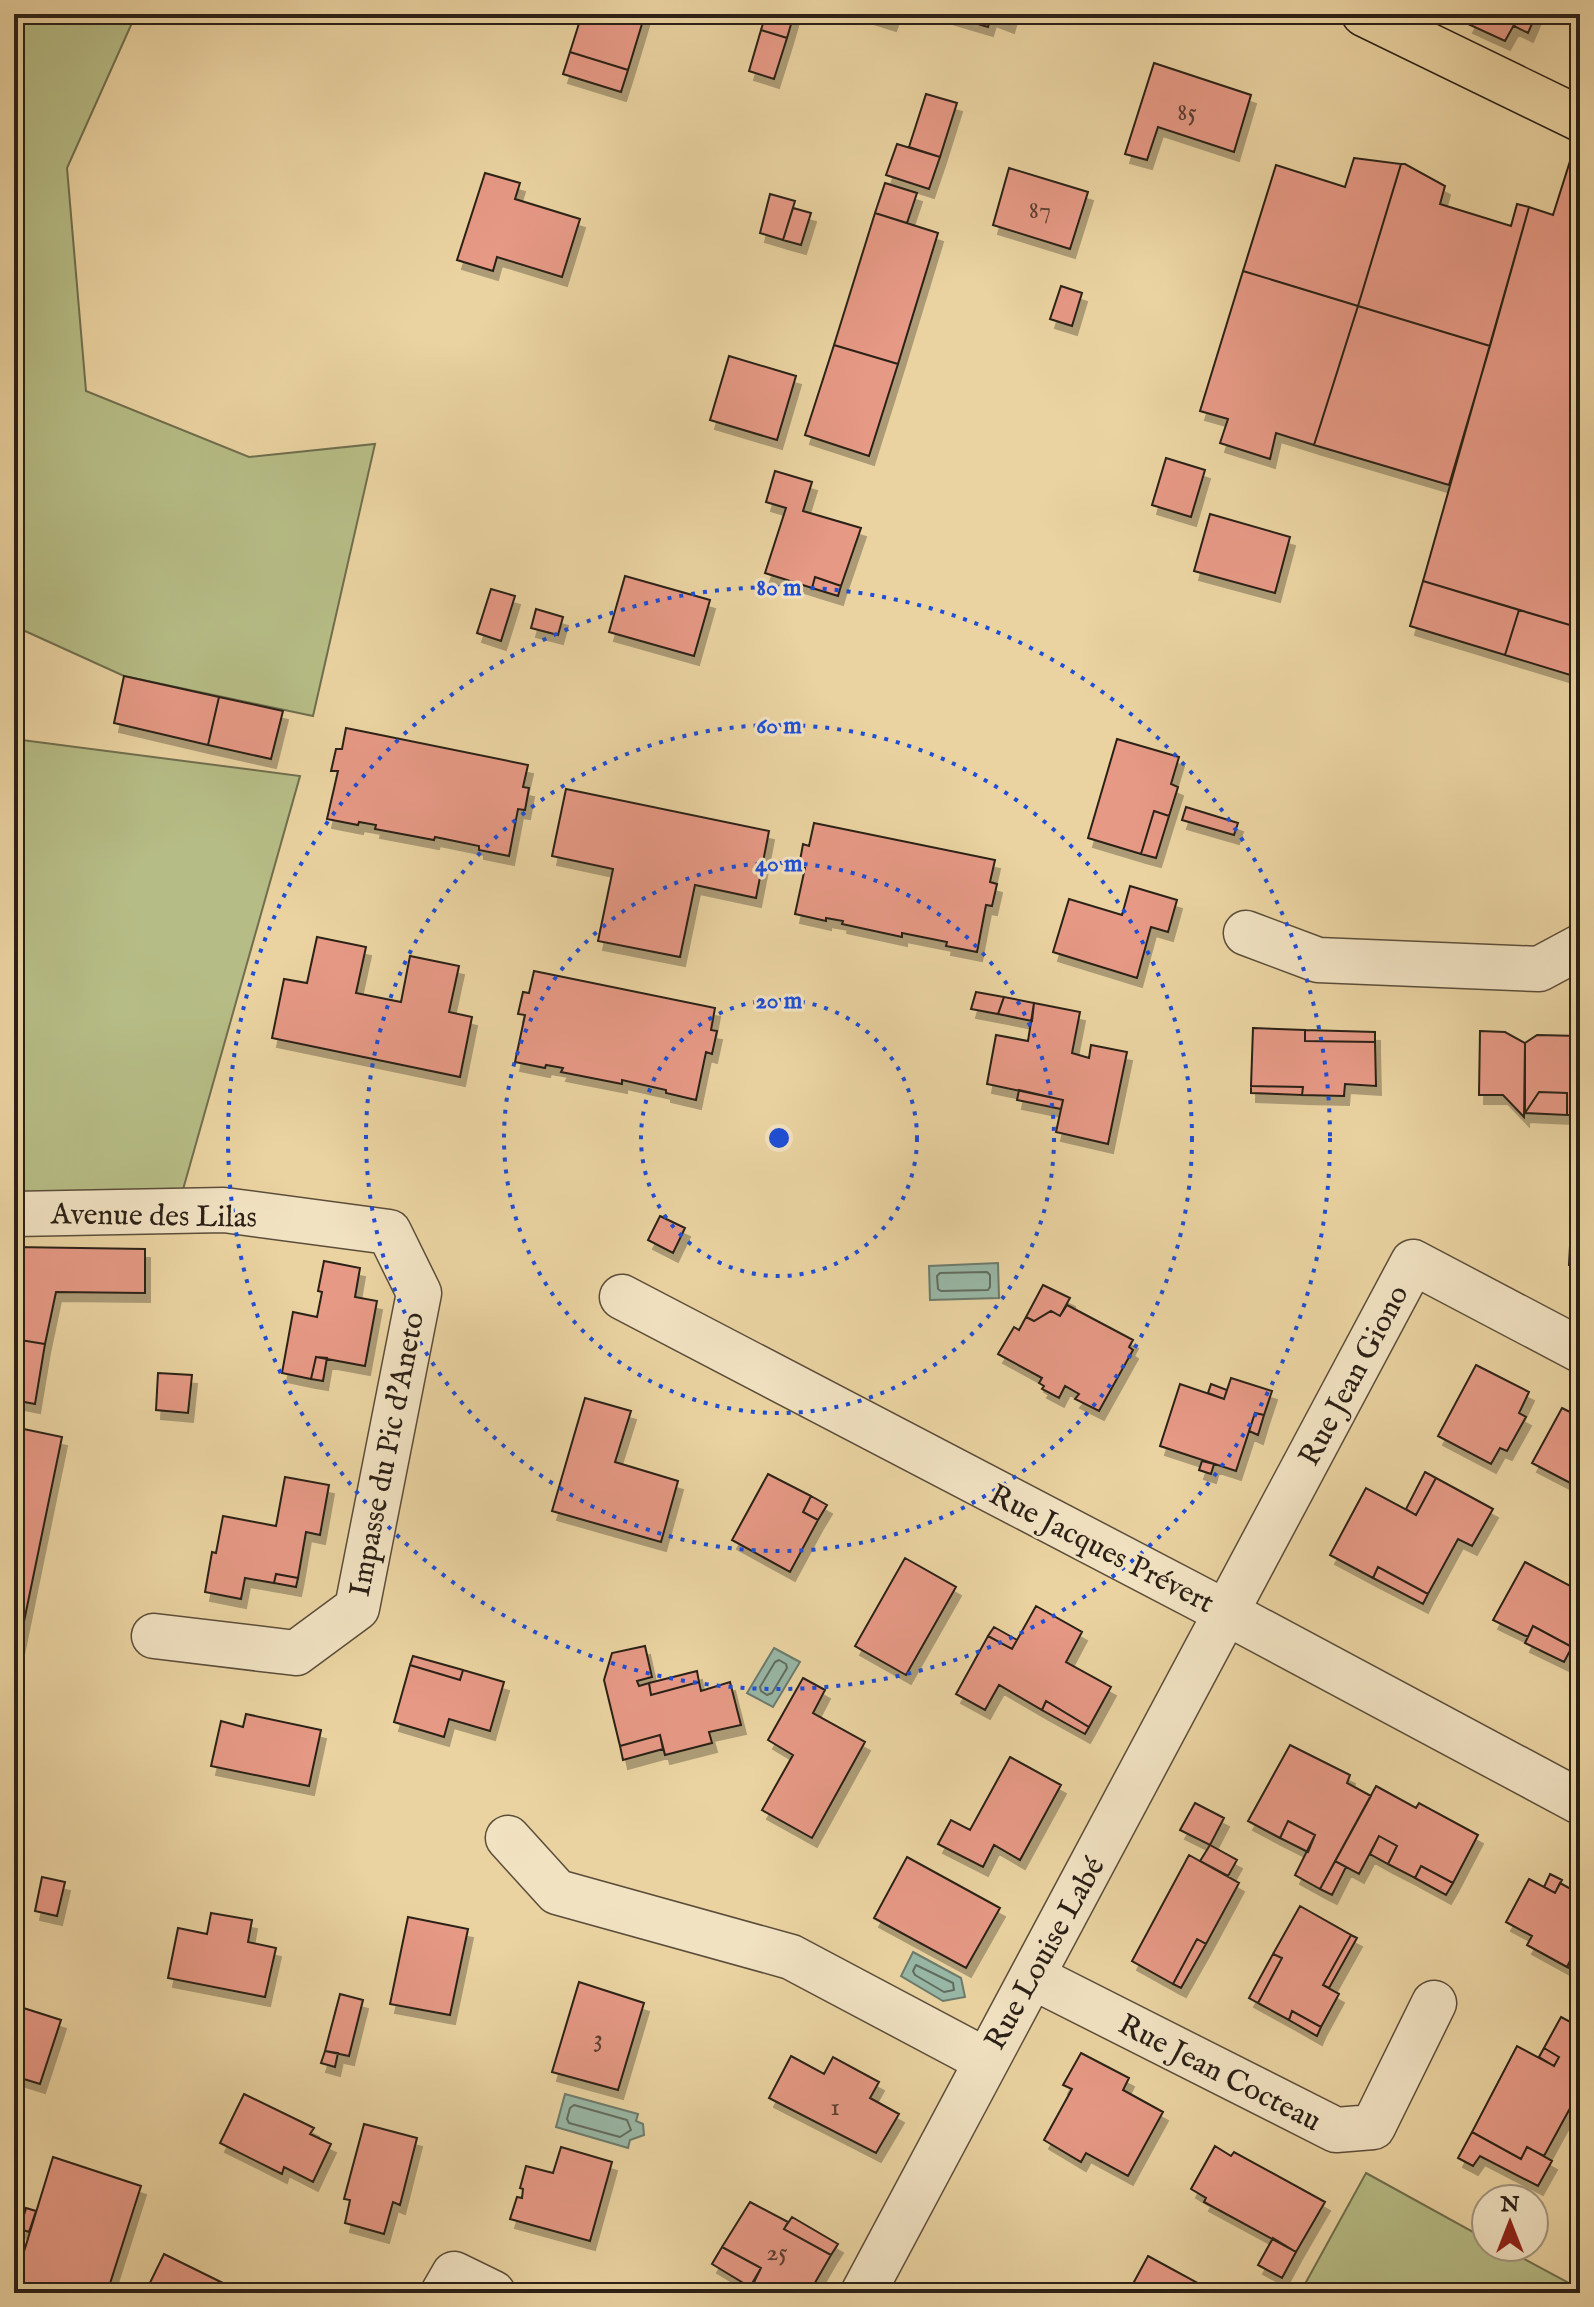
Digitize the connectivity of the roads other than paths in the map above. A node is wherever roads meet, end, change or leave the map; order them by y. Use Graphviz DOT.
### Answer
graph roads {
  1 [pos="1364,14"];
  2 [pos="1580,119"];
  3 [pos="1246,933"];
  4 [pos="1580,947"];
  5 [pos="14,1214"];
  6 [pos="389,1232"];
  7 [pos="622,1297"];
  8 [pos="1580,1350"];
  9 [pos="1227,1613"];
  10 [pos="154,1636"];
  11 [pos="1580,1802"];
  12 [pos="508,1838"];
  13 [pos="1033,1977"];
  14 [pos="1434,2003"];
  15 [pos="985,2060"];
  16 [pos="443,2293"];
  17 [pos="493,2293"];
  18 [pos="863,2293"];
  1 -- 2 [label="main road"];
  3 -- 4 [label="street"];
  5 -- 6 [label="street, Avenue des Lilas"];
  6 -- 10 [label="street, Impasse du Pic d'Aneto"];
  7 -- 9 [label="street, Rue Jacques Prévert"];
  8 -- 9 [label="street, Rue Jean Giono"];
  9 -- 11 [label="street, Rue Jacques Prévert"];
  9 -- 13 [label="street, Rue Louise Labé"];
  12 -- 15 [label="street"];
  13 -- 14 [label="street, Rue Jean Cocteau"];
  13 -- 15 [label="street, Rue Louise Labé"];
  15 -- 18 [label="street, Rue Louise Labé"];
  16 -- 17 [label="street"];
}
